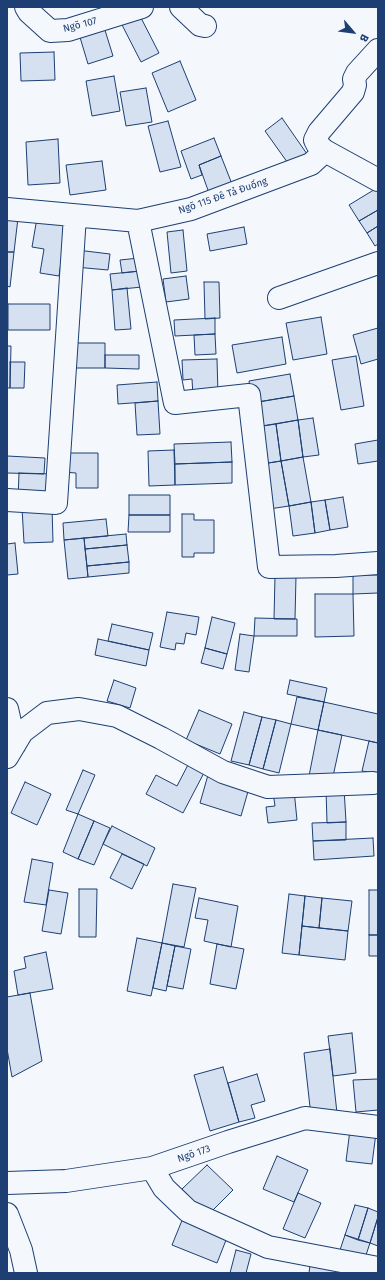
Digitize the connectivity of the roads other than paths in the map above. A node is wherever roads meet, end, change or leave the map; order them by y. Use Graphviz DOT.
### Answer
graph roads {
  1 [pos="26,7"];
  2 [pos="142,7"];
  3 [pos="181,7"];
  4 [pos="205,26"];
  5 [pos="378,50"];
  6 [pos="325,151"];
  7 [pos="378,180"];
  8 [pos="7,210"];
  9 [pos="75,216"];
  10 [pos="138,221"];
  11 [pos="378,263"];
  12 [pos="279,298"];
  13 [pos="7,500"];
  14 [pos="378,563"];
  15 [pos="7,709"];
  16 [pos="11,751"];
  17 [pos="373,783"];
  18 [pos="378,1127"];
  19 [pos="152,1168"];
  20 [pos="7,1183"];
  21 [pos="7,1214"];
  22 [pos="378,1268"];
  23 [pos="26,1273"];
  1 -- 2 [label="street, Ngõ 107"];
  3 -- 4 [label="street"];
  5 -- 6 [label="street"];
  6 -- 7 [label="street"];
  6 -- 10 [label="street, Ngõ 115 Đê Tả Đuống"];
  8 -- 9 [label="street, Ngõ 115 Đê Tả Đuống"];
  9 -- 10 [label="street, Ngõ 115 Đê Tả Đuống"];
  9 -- 13 [label="street"];
  10 -- 14 [label="street"];
  11 -- 12 [label="street"];
  15 -- 16 [label="street"];
  16 -- 17 [label="street"];
  18 -- 19 [label="street, Ngõ 173"];
  19 -- 20 [label="street, Ngõ 173"];
  19 -- 22 [label="street"];
  21 -- 23 [label="street"];
}
